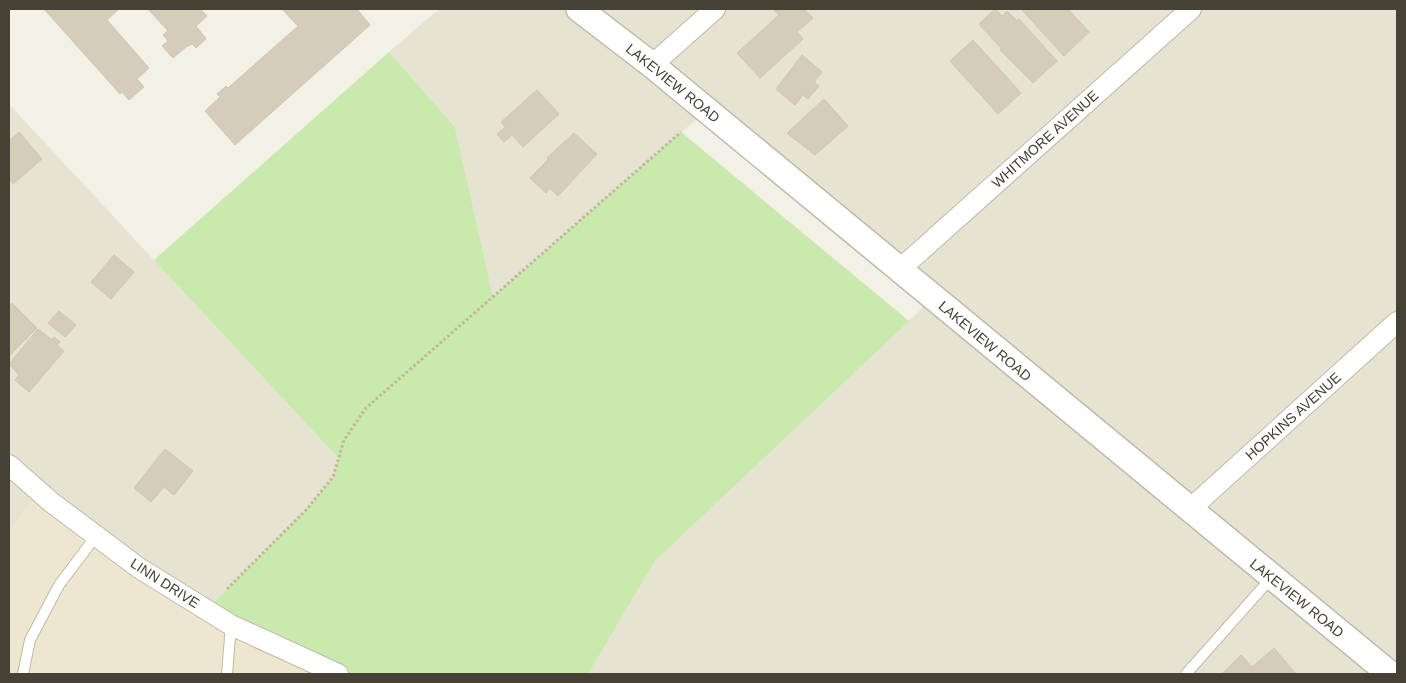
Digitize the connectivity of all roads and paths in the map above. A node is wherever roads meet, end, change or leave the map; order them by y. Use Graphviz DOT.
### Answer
graph roads {
  1 [pos="579,9"];
  2 [pos="715,9"];
  3 [pos="1191,9"];
  4 [pos="652,65"];
  5 [pos="681,132"];
  6 [pos="899,270"];
  7 [pos="1397,322"];
  8 [pos="9,465"];
  9 [pos="1189,510"];
  10 [pos="96,536"];
  11 [pos="1272,577"];
  12 [pos="227,589"];
  13 [pos="231,626"];
  14 [pos="23,674"];
  15 [pos="227,674"];
  16 [pos="338,674"];
  17 [pos="1186,674"];
  18 [pos="1390,674"];
  1 -- 4 [label="street, LAKEVIEW ROAD"];
  2 -- 4 [label="street"];
  3 -- 6 [label="street, WHITMORE AVENUE"];
  4 -- 6 [label="street, LAKEVIEW ROAD"];
  5 -- 12 [label="path"];
  6 -- 9 [label="street, LAKEVIEW ROAD"];
  7 -- 9 [label="street, HOPKINS AVENUE"];
  8 -- 10 [label="street, LINN DRIVE"];
  9 -- 11 [label="street, LAKEVIEW ROAD"];
  10 -- 13 [label="street, LINN DRIVE"];
  10 -- 14 [label="lane"];
  11 -- 17 [label="lane"];
  11 -- 18 [label="street, LAKEVIEW ROAD"];
  13 -- 15 [label="lane"];
  13 -- 16 [label="street, LINN DRIVE"];
}
